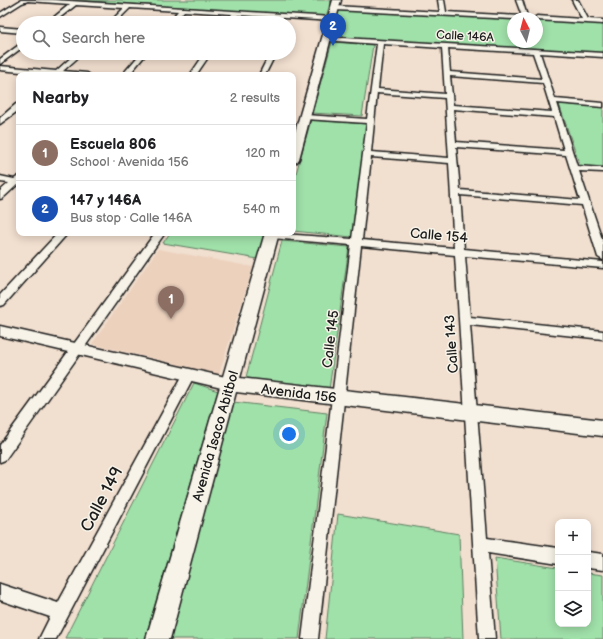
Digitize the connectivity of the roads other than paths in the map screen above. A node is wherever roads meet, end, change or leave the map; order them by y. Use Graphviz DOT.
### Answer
graph roads {
  1 [pos="28,0"];
  2 [pos="441,0"];
  3 [pos="520,0"];
  4 [pos="575,0"];
  5 [pos="75,3"];
  6 [pos="336,4"];
  7 [pos="128,7"];
  8 [pos="182,10"];
  9 [pos="525,12"];
  10 [pos="236,13"];
  11 [pos="443,14"];
  12 [pos="0,15"];
  13 [pos="59,16"];
  14 [pos="119,16"];
  15 [pos="177,16"];
  16 [pos="234,16"];
  17 [pos="292,16"];
  18 [pos="296,16"];
  19 [pos="507,17"];
  20 [pos="543,18"];
  21 [pos="332,19"];
  22 [pos="586,21"];
  23 [pos="603,22"];
  24 [pos="0,29"];
  25 [pos="16,30"];
  26 [pos="326,39"];
  27 [pos="380,42"];
  28 [pos="445,46"];
  29 [pos="16,49"];
  30 [pos="536,51"];
  31 [pos="603,56"];
  32 [pos="72,60"];
  33 [pos="138,60"];
  34 [pos="203,60"];
  35 [pos="270,60"];
  36 [pos="0,62"];
  37 [pos="0,68"];
  38 [pos="38,72"];
  39 [pos="59,72"];
  40 [pos="128,72"];
  41 [pos="195,72"];
  42 [pos="264,72"];
  43 [pos="447,74"];
  44 [pos="546,81"];
  45 [pos="374,90"];
  46 [pos="552,101"];
  47 [pos="449,102"];
  48 [pos="603,105"];
  49 [pos="16,108"];
  50 [pos="557,115"];
  51 [pos="305,117"];
  52 [pos="2,118"];
  53 [pos="16,119"];
  54 [pos="371,121"];
  55 [pos="452,144"];
  56 [pos="296,148"];
  57 [pos="569,153"];
  58 [pos="367,154"];
  59 [pos="453,161"];
  60 [pos="574,168"];
  61 [pos="603,170"];
  62 [pos="0,179"];
  63 [pos="16,181"];
  64 [pos="16,183"];
  65 [pos="455,192"];
  66 [pos="0,196"];
  67 [pos="586,203"];
  68 [pos="60,236"];
  69 [pos="158,236"];
  70 [pos="271,236"];
  71 [pos="293,236"];
  72 [pos="357,242"];
  73 [pos="459,251"];
  74 [pos="603,257"];
  75 [pos="603,265"];
  76 [pos="0,302"];
  77 [pos="464,320"];
  78 [pos="0,331"];
  79 [pos="603,334"];
  80 [pos="77,350"];
  81 [pos="188,376"];
  82 [pos="230,384"];
  83 [pos="338,397"];
  84 [pos="471,413"];
  85 [pos="603,428"];
  86 [pos="0,456"];
  87 [pos="480,544"];
  88 [pos="555,556"];
  89 [pos="591,560"];
  90 [pos="603,562"];
  91 [pos="0,592"];
  92 [pos="61,612"];
  93 [pos="47,639"];
  94 [pos="158,639"];
  95 [pos="310,639"];
  96 [pos="487,639"];
  1 -- 5 [label="street"];
  1 -- 12 [label="street"];
  2 -- 11 [label="street"];
  3 -- 9 [label="street"];
  4 -- 22 [label="street"];
  5 -- 7 [label="street"];
  5 -- 13 [label="street"];
  6 -- 11 [label="street"];
  6 -- 21 [label="main road"];
  7 -- 8 [label="street"];
  7 -- 14 [label="street"];
  8 -- 10 [label="street"];
  8 -- 15 [label="street"];
  10 -- 16 [label="street"];
  10 -- 17 [label="street"];
  11 -- 19 [label="street"];
  18 -- 21 [label="street"];
  20 -- 22 [label="street"];
  21 -- 26 [label="main road"];
  22 -- 23 [label="street"];
  24 -- 25 [label="street"];
  26 -- 27 [label="street, Calle 146A"];
  26 -- 51 [label="main road"];
  27 -- 28 [label="street, Calle 146A"];
  27 -- 45 [label="street, Calle 145"];
  28 -- 30 [label="street, Calle 146A"];
  28 -- 43 [label="street, Calle 143"];
  29 -- 36 [label="street"];
  30 -- 31 [label="street, Calle 146A"];
  30 -- 44 [label="street"];
  32 -- 39 [label="street"];
  33 -- 40 [label="street"];
  34 -- 41 [label="street"];
  35 -- 42 [label="street"];
  37 -- 38 [label="street"];
  43 -- 44 [label="street"];
  43 -- 47 [label="street, Calle 143"];
  44 -- 46 [label="street"];
  45 -- 47 [label="street"];
  45 -- 54 [label="street, Calle 145"];
  46 -- 48 [label="street"];
  46 -- 50 [label="street"];
  47 -- 50 [label="street"];
  47 -- 55 [label="street, Calle 143"];
  49 -- 52 [label="street"];
  50 -- 57 [label="street"];
  51 -- 54 [label="street"];
  51 -- 56 [label="main road"];
  52 -- 53 [label="street"];
  54 -- 58 [label="street, Calle 145"];
  55 -- 57 [label="street"];
  55 -- 59 [label="street, Calle 143"];
  57 -- 60 [label="street"];
  58 -- 59 [label="street"];
  58 -- 72 [label="street, Calle 145"];
  59 -- 65 [label="street, Calle 143"];
  60 -- 61 [label="street"];
  60 -- 67 [label="street"];
  62 -- 63 [label="street"];
  64 -- 66 [label="street"];
  65 -- 67 [label="street"];
  65 -- 73 [label="street, Calle 143"];
  67 -- 74 [label="street"];
  68 -- 76 [label="street"];
  69 -- 80 [label="street"];
  70 -- 82 [label="main road, Avenida Isaco Abitbol"];
  71 -- 72 [label="street, Calle 154"];
  72 -- 73 [label="street, Calle 154"];
  72 -- 83 [label="street, Calle 145"];
  73 -- 75 [label="street, Calle 154"];
  73 -- 77 [label="street, Calle 143"];
  77 -- 79 [label="street"];
  77 -- 84 [label="street, Calle 143"];
  78 -- 80 [label="street, Avenida 156"];
  80 -- 81 [label="street, Avenida 156"];
  80 -- 86 [label="street"];
  81 -- 82 [label="street, Avenida 156"];
  81 -- 92 [label="street, Calle 149"];
  82 -- 83 [label="main road, Avenida 156"];
  82 -- 94 [label="main road, Avenida Isaco Abitbol"];
  83 -- 84 [label="main road, Avenida 156"];
  83 -- 95 [label="street, Calle 145"];
  84 -- 85 [label="main road, Avenida 156"];
  84 -- 87 [label="street, Calle 143"];
  87 -- 88 [label="street"];
  87 -- 96 [label="street, Calle 143"];
  89 -- 90 [label="street"];
  91 -- 92 [label="street"];
  92 -- 93 [label="street, Calle 149"];
}
